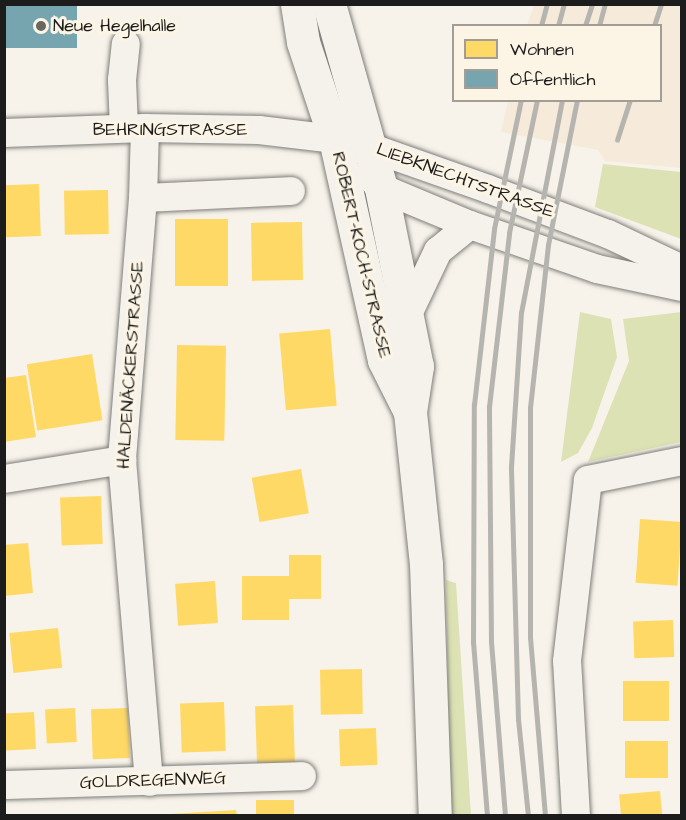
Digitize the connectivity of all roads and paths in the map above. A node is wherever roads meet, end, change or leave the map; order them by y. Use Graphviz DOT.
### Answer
graph roads {
  1 [pos="297,4"];
  2 [pos="329,4"];
  3 [pos="126,44"];
  4 [pos="135,128"];
  5 [pos="4,133"];
  6 [pos="335,139"];
  7 [pos="369,147"];
  8 [pos="381,188"];
  9 [pos="291,191"];
  10 [pos="143,198"];
  11 [pos="470,225"];
  12 [pos="681,269"];
  13 [pos="681,287"];
  14 [pos="409,312"];
  15 [pos="410,412"];
  16 [pos="122,460"];
  17 [pos="681,461"];
  18 [pos="4,479"];
  19 [pos="302,776"];
  20 [pos="149,782"];
  21 [pos="4,785"];
  22 [pos="435,816"];
  23 [pos="576,816"];
  1 -- 6 [label="main road, ROBERT-KOCH-STRASSE"];
  2 -- 7 [label="main road, ROBERT-KOCH-STRASSE"];
  3 -- 4 [label="street, HALDENÄCKERSTRASSE"];
  4 -- 5 [label="street, BEHRINGSTRASSE"];
  4 -- 6 [label="street, BEHRINGSTRASSE"];
  4 -- 10 [label="street, HALDENÄCKERSTRASSE"];
  6 -- 7 [label="street, LIEBKNECHTSTRASSE"];
  6 -- 8 [label="street, LIEBKNECHTSTRASSE"];
  6 -- 15 [label="main road, ROBERT-KOCH-STRASSE"];
  7 -- 8 [label="main road, ROBERT-KOCH-STRASSE"];
  7 -- 12 [label="street, LIEBKNECHTSTRASSE"];
  8 -- 11 [label="street, LIEBKNECHTSTRASSE"];
  8 -- 14 [label="main road, ROBERT-KOCH-STRASSE"];
  9 -- 10 [label="street"];
  10 -- 16 [label="street, HALDENÄCKERSTRASSE"];
  11 -- 13 [label="street, LIEBKNECHTSTRASSE"];
  11 -- 14 [label="street"];
  14 -- 15 [label="main road, ROBERT-KOCH-STRASSE"];
  15 -- 22 [label="main road"];
  16 -- 18 [label="street"];
  16 -- 20 [label="street, HALDENÄCKERSTRASSE"];
  17 -- 23 [label="street"];
  19 -- 20 [label="street, GOLDREGENWEG"];
  20 -- 21 [label="street, GOLDREGENWEG"];
}
